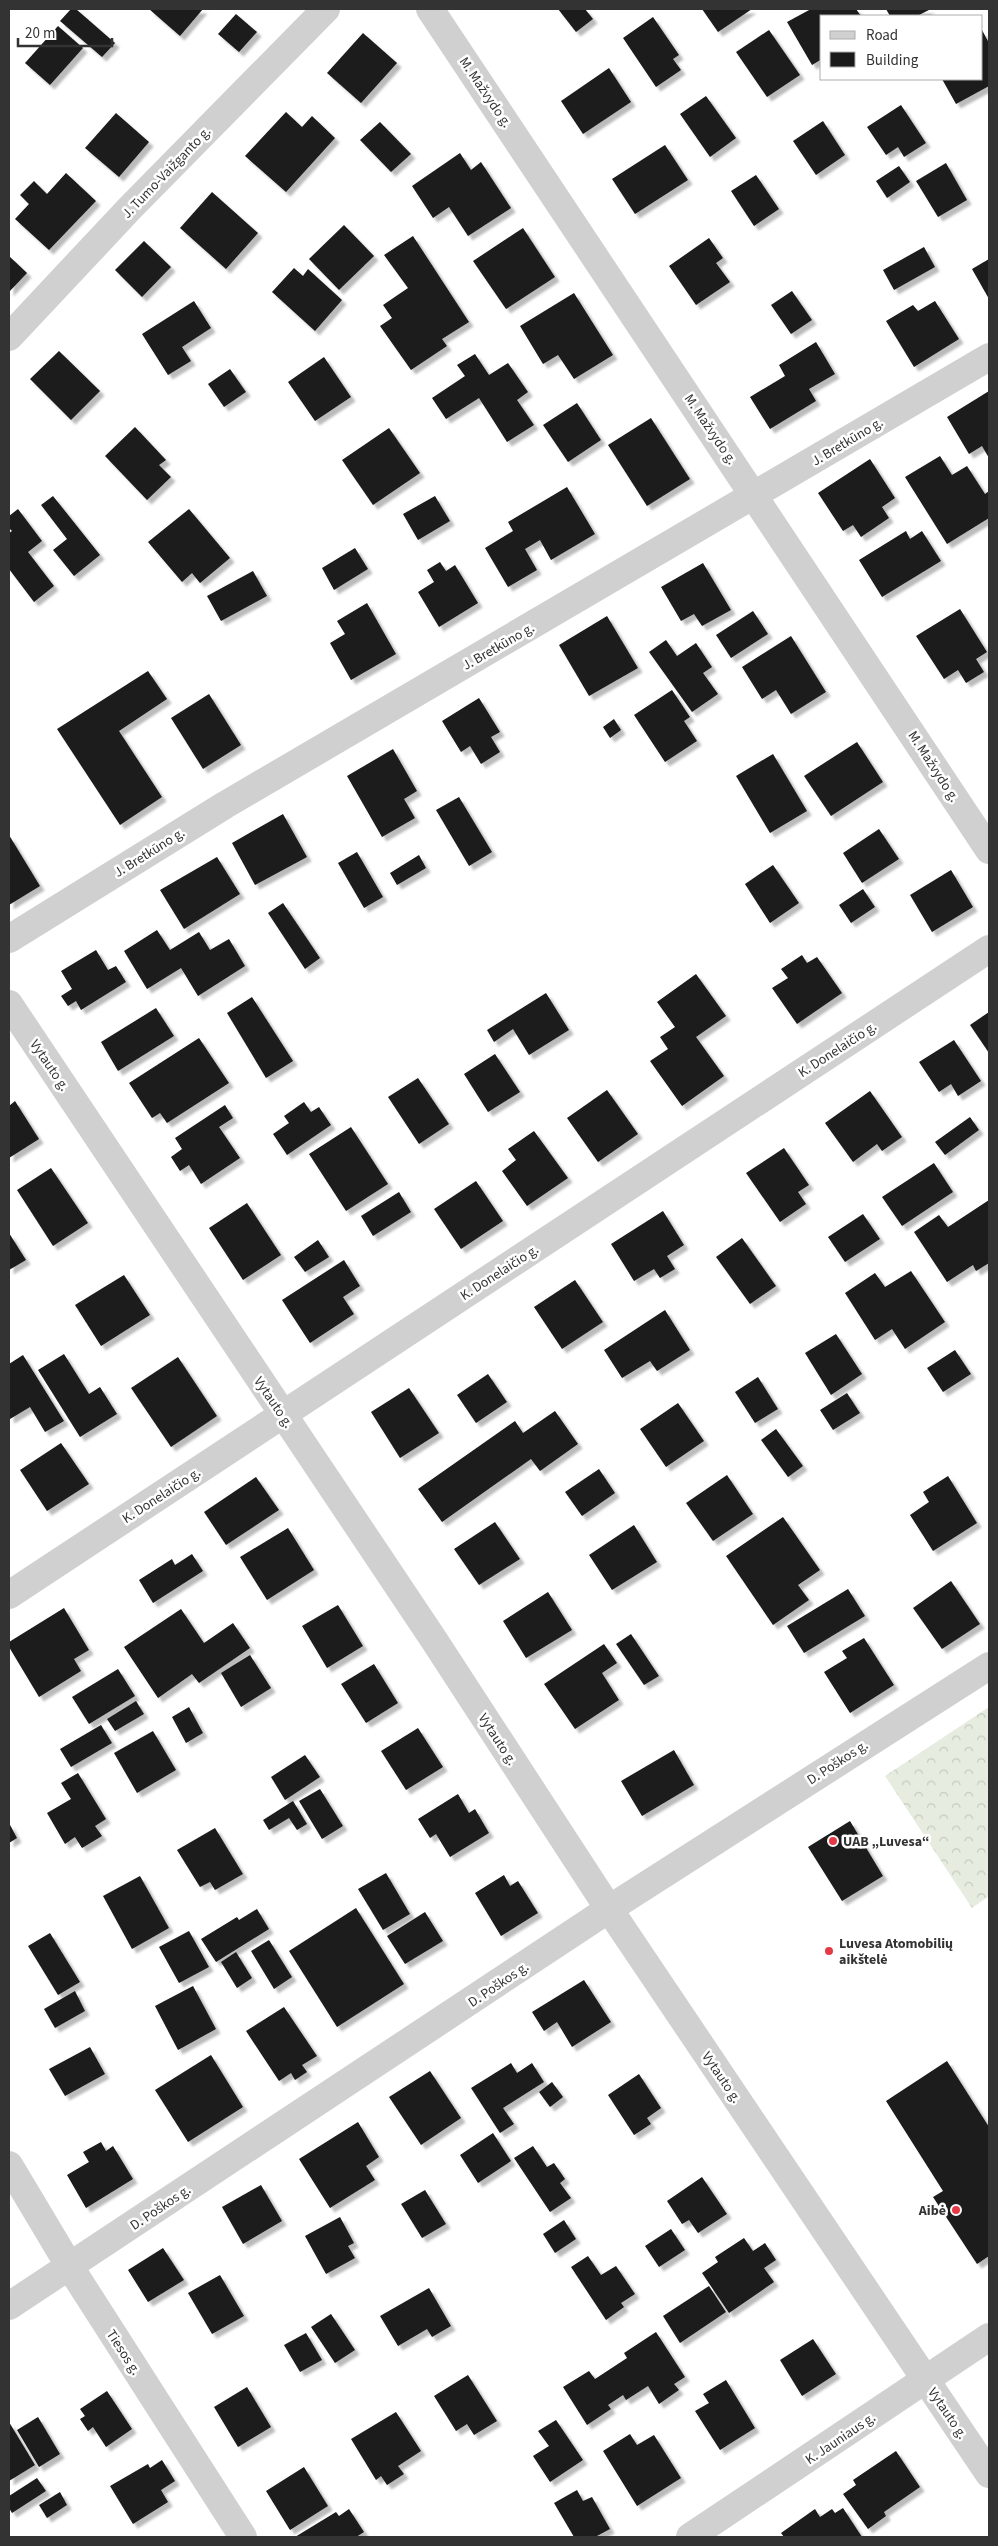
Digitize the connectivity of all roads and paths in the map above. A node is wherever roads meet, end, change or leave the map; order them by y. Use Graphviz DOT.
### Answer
graph roads {
  1 [pos="326,9"];
  2 [pos="430,9"];
  3 [pos="9,337"];
  4 [pos="989,357"];
  5 [pos="755,495"];
  6 [pos="989,850"];
  7 [pos="9,939"];
  8 [pos="989,949"];
  9 [pos="9,1004"];
  10 [pos="283,1415"];
  11 [pos="9,1595"];
  12 [pos="989,1666"];
  13 [pos="609,1909"];
  14 [pos="9,2165"];
  15 [pos="70,2267"];
  16 [pos="9,2306"];
  17 [pos="989,2337"];
  18 [pos="926,2380"];
  19 [pos="989,2474"];
  20 [pos="243,2537"];
  21 [pos="690,2537"];
  1 -- 3 [label="street, J. Tumo-Vaižganto g."];
  2 -- 5 [label="street, M. Mažvydo g."];
  4 -- 5 [label="street, J. Bretkūno g."];
  5 -- 6 [label="street, M. Mažvydo g."];
  5 -- 7 [label="street, J. Bretkūno g."];
  8 -- 10 [label="street, K. Donelaičio g."];
  9 -- 10 [label="street, Vytauto g."];
  10 -- 11 [label="street, K. Donelaičio g."];
  10 -- 13 [label="street, Vytauto g."];
  12 -- 13 [label="street, D. Poškos g."];
  13 -- 15 [label="street, D. Poškos g."];
  13 -- 18 [label="street, Vytauto g."];
  14 -- 15 [label="street, Tiesos g."];
  15 -- 16 [label="street, D. Poškos g."];
  15 -- 20 [label="street, Tiesos g."];
  17 -- 18 [label="street, K. Jauniaus g."];
  18 -- 19 [label="street, Vytauto g."];
  18 -- 21 [label="street, K. Jauniaus g."];
}
